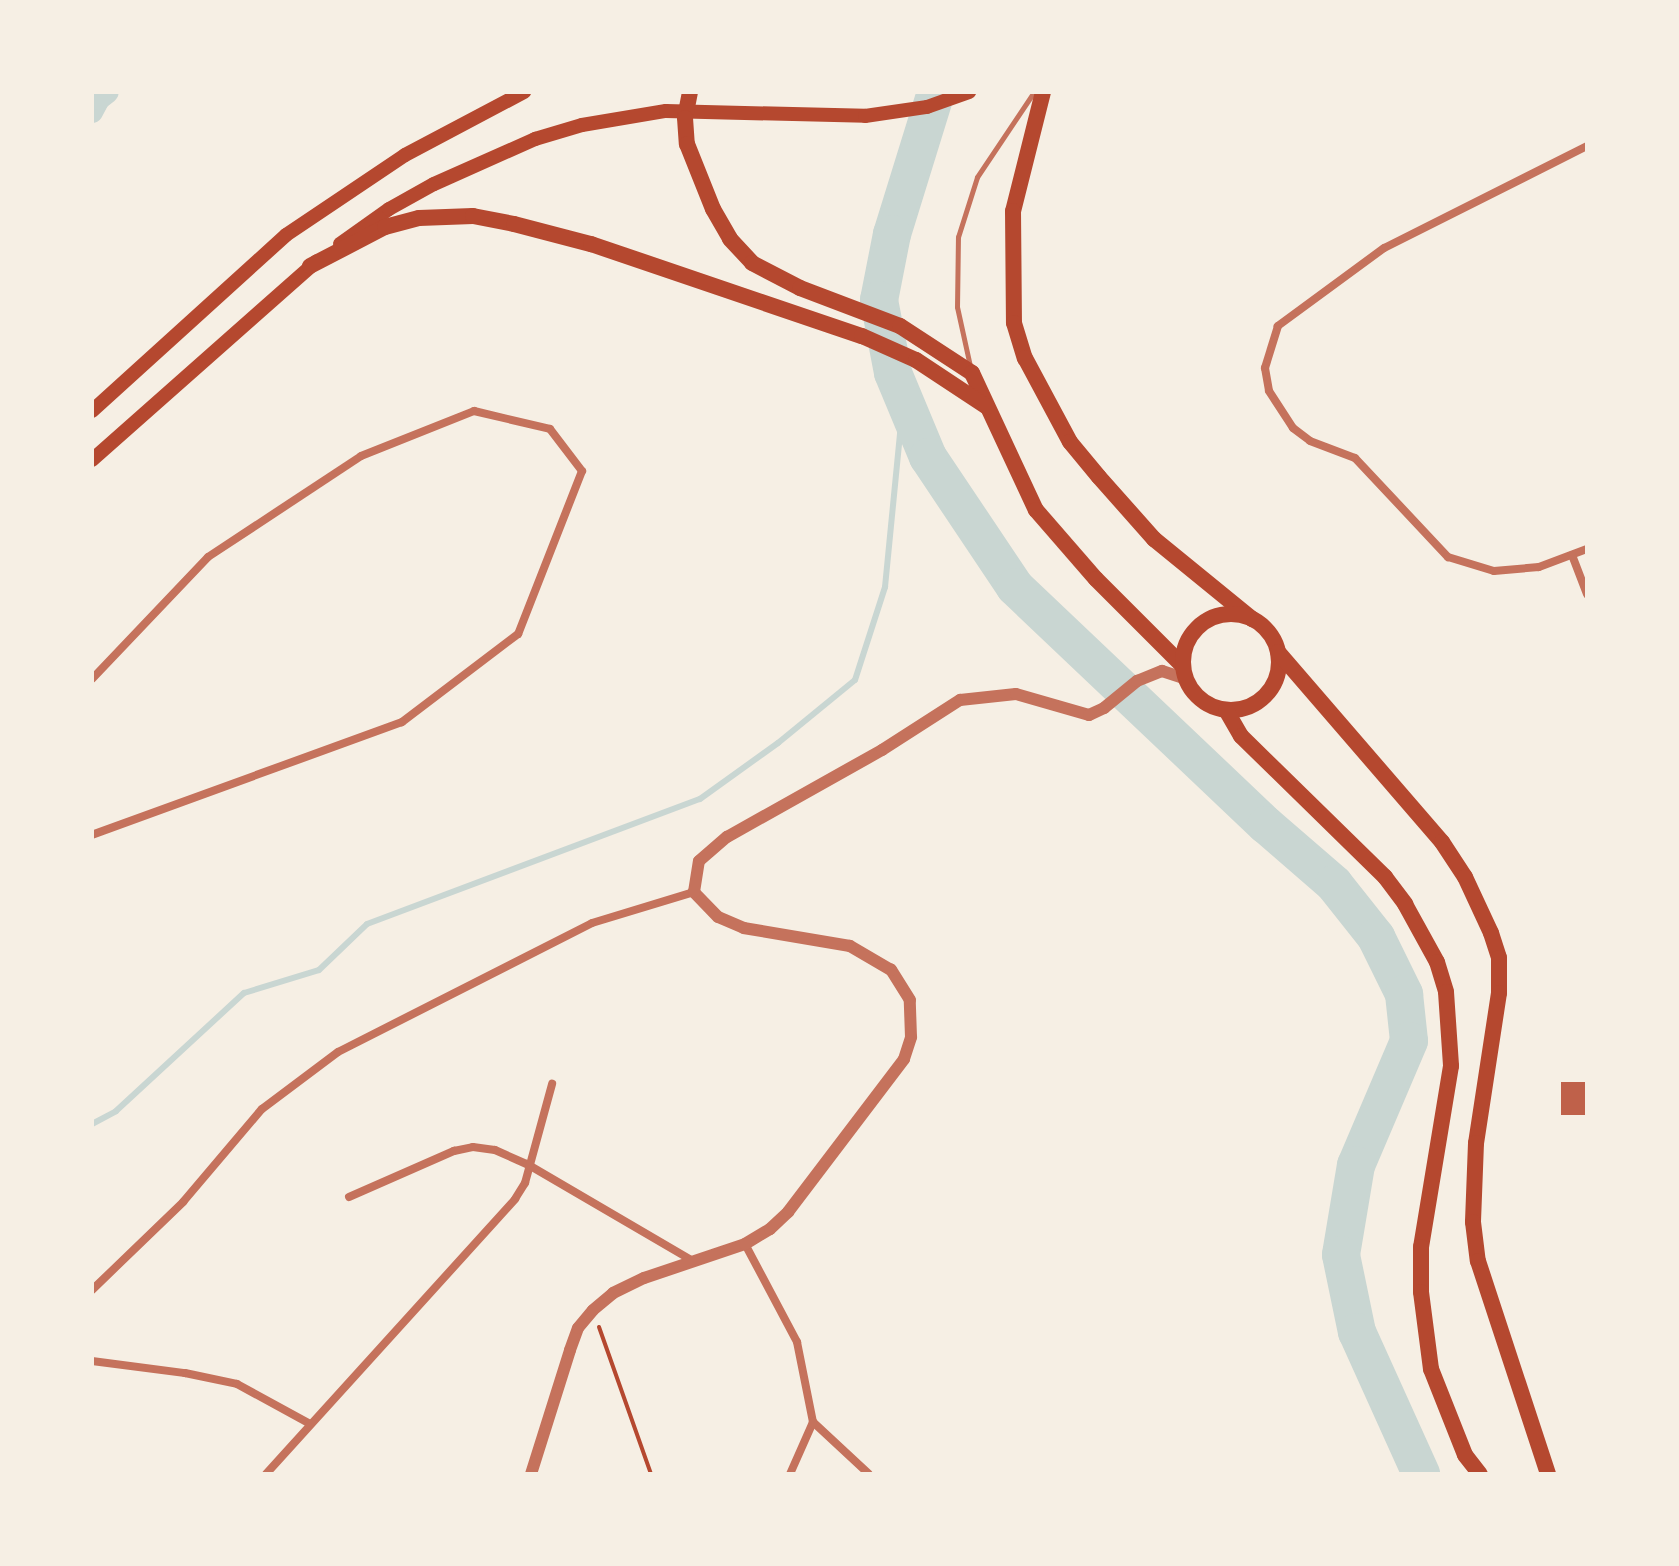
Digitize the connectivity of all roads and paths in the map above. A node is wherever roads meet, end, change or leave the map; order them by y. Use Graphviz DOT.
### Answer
graph roads {
  1 [pos="524,92"];
  2 [pos="690,92"];
  3 [pos="969,92"];
  4 [pos="1034,92"];
  5 [pos="1043,92"];
  6 [pos="1587,146"];
  7 [pos="310,266"];
  8 [pos="972,373"];
  9 [pos="987,407"];
  10 [pos="92,411"];
  11 [pos="92,460"];
  12 [pos="1587,549"];
  13 [pos="1572,555"];
  14 [pos="1587,594"];
  15 [pos="1252,619"];
  16 [pos="1278,652"];
  17 [pos="1185,673"];
  18 [pos="92,679"];
  19 [pos="1226,710"];
  20 [pos="92,835"];
  21 [pos="694,892"];
  22 [pos="552,1084"];
  23 [pos="527,1164"];
  24 [pos="349,1197"];
  25 [pos="745,1244"];
  26 [pos="691,1260"];
  27 [pos="92,1290"];
  28 [pos="593,1310"];
  29 [pos="92,1361"];
  30 [pos="813,1422"];
  31 [pos="310,1424"];
  32 [pos="1479,1472"];
  33 [pos="266,1474"];
  34 [pos="531,1474"];
  35 [pos="651,1474"];
  36 [pos="790,1474"];
  37 [pos="869,1474"];
  38 [pos="1548,1474"];
  1 -- 10 [label="main road"];
  2 -- 8 [label="main road"];
  3 -- 7 [label="main road"];
  4 -- 8 [label="lane"];
  5 -- 15 [label="main road"];
  6 -- 13 [label="street"];
  7 -- 9 [label="main road"];
  7 -- 11 [label="main road"];
  8 -- 9 [label="main road"];
  9 -- 17 [label="main road"];
  12 -- 13 [label="street"];
  13 -- 14 [label="street"];
  15 -- 16 [label="main road"];
  15 -- 17 [label="main road"];
  16 -- 19 [label="main road"];
  16 -- 38 [label="main road"];
  17 -- 19 [label="main road"];
  17 -- 21 [label="street"];
  18 -- 20 [label="street"];
  19 -- 32 [label="main road"];
  21 -- 25 [label="street"];
  21 -- 27 [label="street"];
  22 -- 23 [label="street"];
  23 -- 24 [label="street"];
  23 -- 26 [label="street"];
  23 -- 31 [label="street"];
  25 -- 26 [label="street"];
  25 -- 30 [label="street"];
  26 -- 28 [label="street"];
  28 -- 34 [label="street"];
  28 -- 35 [label="path"];
  29 -- 31 [label="street"];
  30 -- 36 [label="street"];
  30 -- 37 [label="street"];
  31 -- 33 [label="street"];
}
